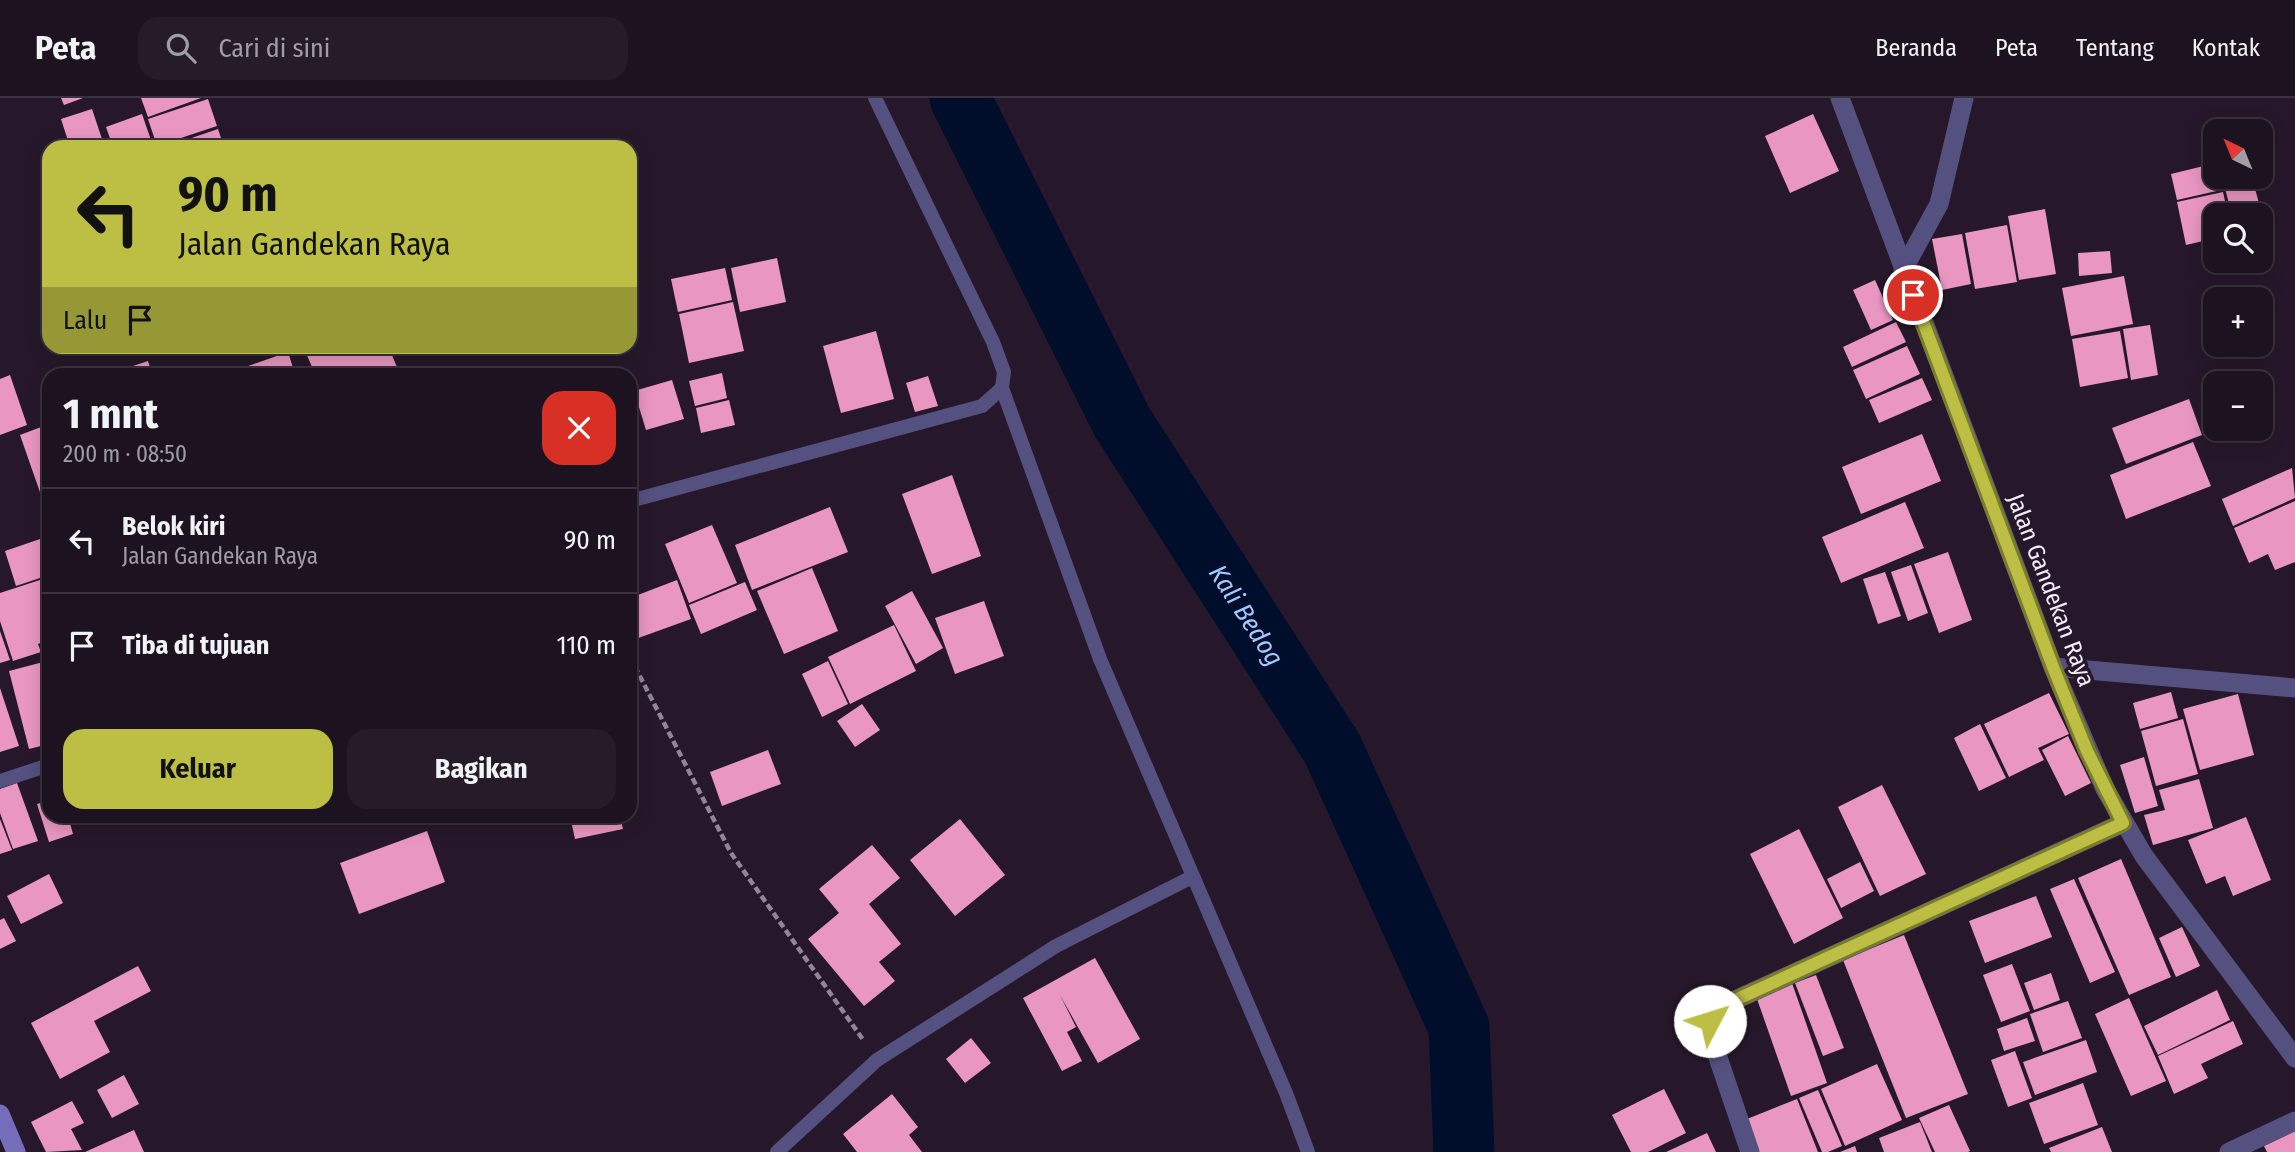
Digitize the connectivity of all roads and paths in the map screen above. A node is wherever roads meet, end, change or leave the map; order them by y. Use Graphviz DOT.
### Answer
graph roads {
  1 [pos="875,98"];
  2 [pos="1840,98"];
  3 [pos="1964,98"];
  4 [pos="1903,270"];
  5 [pos="1002,388"];
  6 [pos="637,499"];
  7 [pos="2053,667"];
  8 [pos="637,671"];
  9 [pos="2295,688"];
  10 [pos="42,767"];
  11 [pos="0,781"];
  12 [pos="2123,823"];
  13 [pos="1192,877"];
  14 [pos="2295,1058"];
  15 [pos="877,1060"];
  16 [pos="0,1114"];
  17 [pos="2295,1121"];
  18 [pos="16,1152"];
  19 [pos="777,1152"];
  20 [pos="1308,1152"];
  21 [pos="1750,1152"];
  22 [pos="2229,1152"];
  1 -- 5 [label="lane"];
  2 -- 4 [label="street, Jalan Gandekan Raya"];
  3 -- 4 [label="street"];
  4 -- 7 [label="street, Jalan Gandekan Raya"];
  5 -- 6 [label="lane"];
  5 -- 13 [label="lane"];
  7 -- 9 [label="street"];
  7 -- 12 [label="street, Jalan Gandekan Raya"];
  8 -- 15 [label="path"];
  10 -- 11 [label="lane"];
  12 -- 14 [label="street, Jalan Gandekan Raya"];
  12 -- 21 [label="street"];
  13 -- 15 [label="lane"];
  13 -- 20 [label="lane"];
  15 -- 19 [label="lane"];
  16 -- 18 [label="main road"];
  17 -- 22 [label="street"];
}
